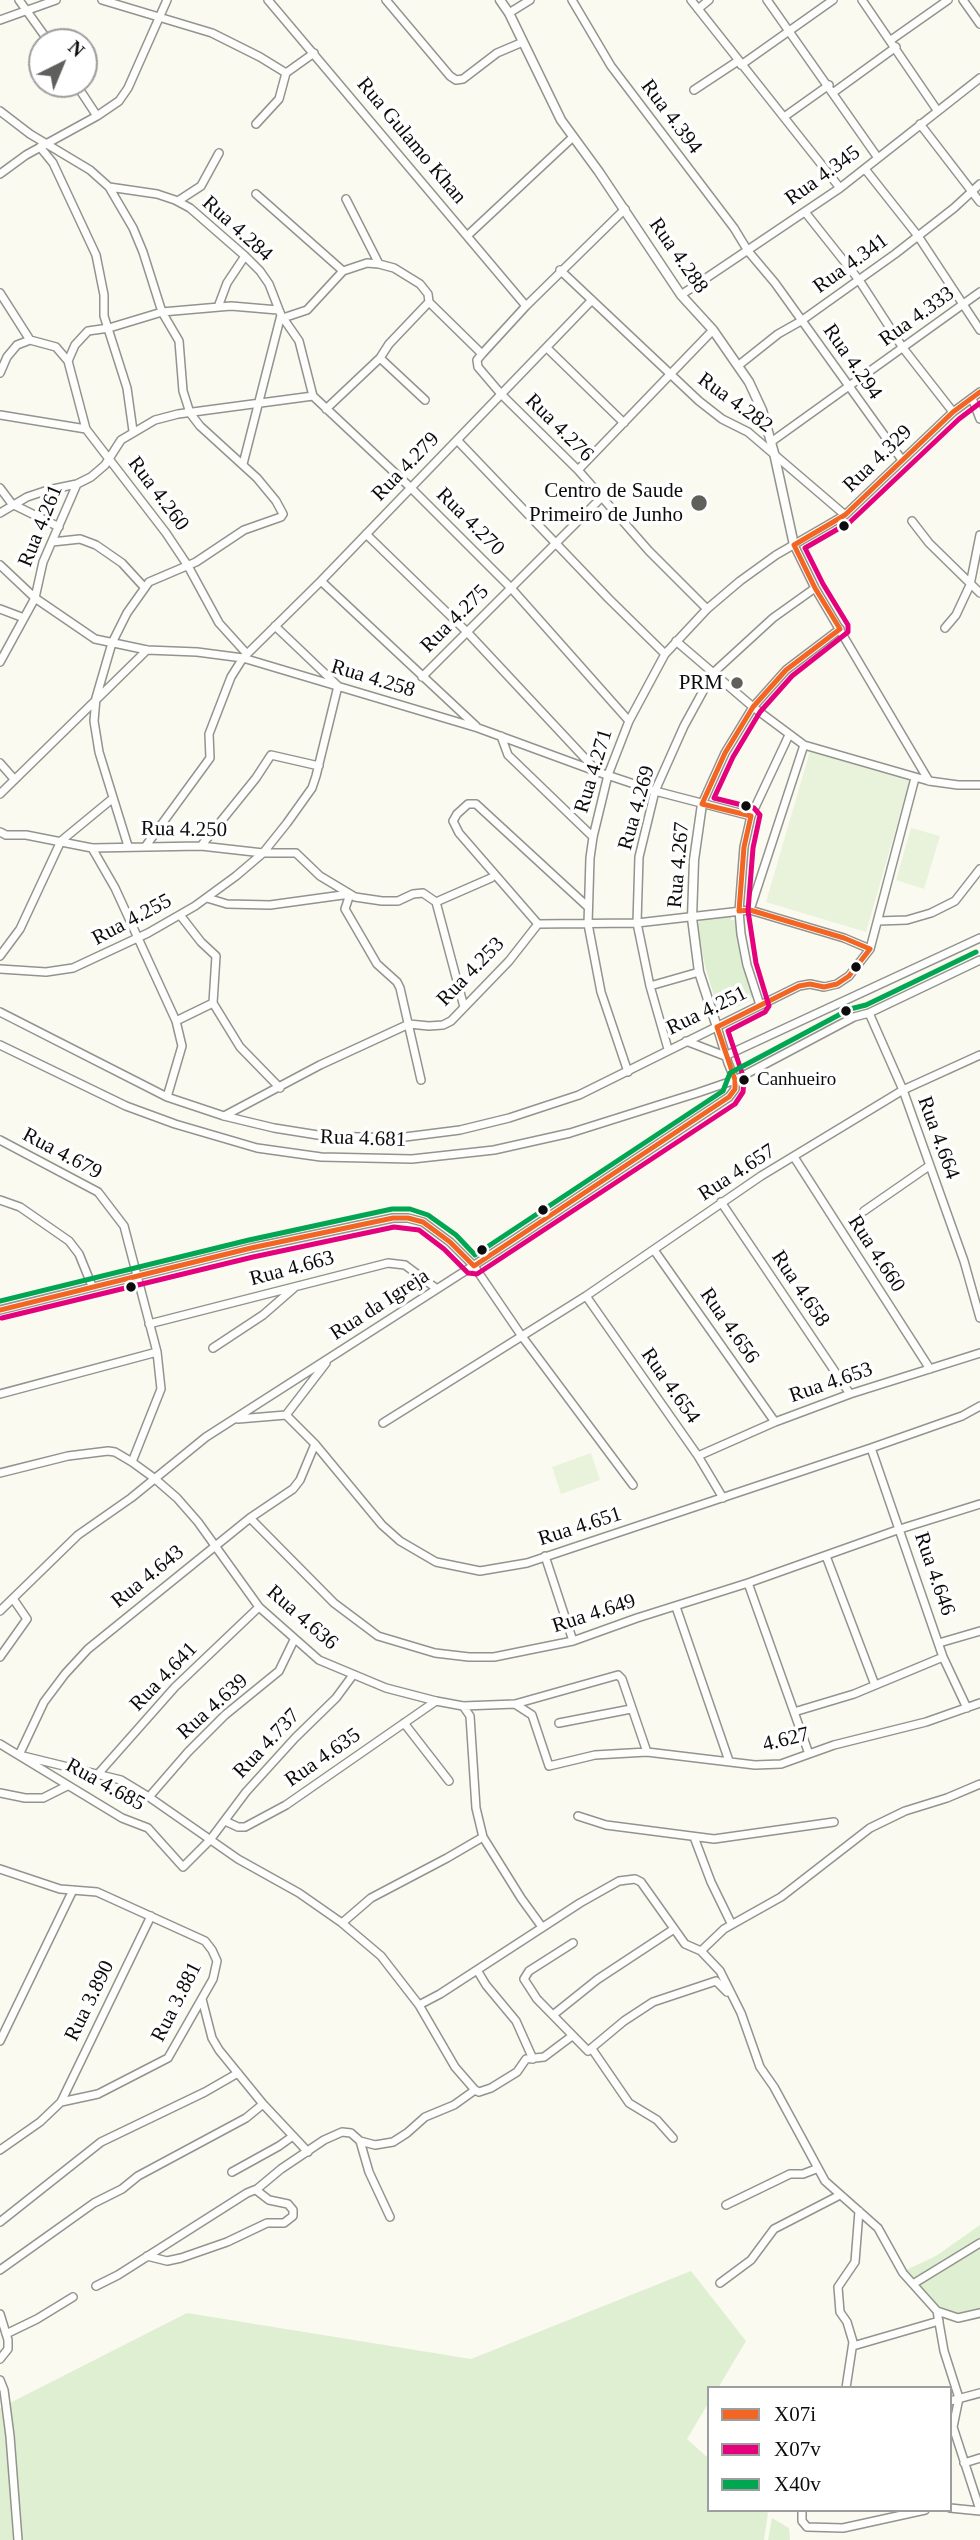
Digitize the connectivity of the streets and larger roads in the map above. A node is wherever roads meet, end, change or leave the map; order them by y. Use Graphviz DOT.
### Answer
graph roads {
  1 [pos="19,0"];
  2 [pos="57,0"];
  3 [pos="102,0"];
  4 [pos="167,0"];
  5 [pos="268,0"];
  6 [pos="386,0"];
  7 [pos="500,0"];
  8 [pos="530,0"];
  9 [pos="572,0"];
  10 [pos="691,0"];
  11 [pos="709,0"];
  12 [pos="767,0"];
  13 [pos="833,0"];
  14 [pos="862,0"];
  15 [pos="948,0"];
  16 [pos="963,0"];
  17 [pos="112,1"];
  18 [pos="698,9"];
  19 [pos="27,10"];
  20 [pos="509,13"];
  21 [pos="160,15"];
  22 [pos="0,20"];
  23 [pos="980,24"];
  24 [pos="39,28"];
  25 [pos="789,31"];
  26 [pos="523,42"];
  27 [pos="893,44"];
  28 [pos="314,53"];
  29 [pos="739,63"];
  30 [pos="286,73"];
  31 [pos="980,78"];
  32 [pos="831,89"];
  33 [pos="694,90"];
  34 [pos="85,98"];
  35 [pos="937,110"];
  36 [pos="0,111"];
  37 [pos="97,116"];
  38 [pos="784,117"];
  39 [pos="256,124"];
  40 [pos="920,124"];
  41 [pos="573,137"];
  42 [pos="43,146"];
  43 [pos="219,153"];
  44 [pos="878,158"];
  45 [pos="865,169"];
  46 [pos="0,174"];
  47 [pos="980,184"];
  48 [pos="109,187"];
  49 [pos="840,188"];
  50 [pos="972,190"];
  51 [pos="256,194"];
  52 [pos="346,199"];
  53 [pos="178,201"];
  54 [pos="980,202"];
  55 [pos="625,209"];
  56 [pos="805,212"];
  57 [pos="467,236"];
  58 [pos="918,236"];
  59 [pos="748,251"];
  60 [pos="245,256"];
  61 [pos="379,264"];
  62 [pos="560,270"];
  63 [pos="343,271"];
  64 [pos="859,280"];
  65 [pos="980,292"];
  66 [pos="0,293"];
  67 [pos="681,295"];
  68 [pos="592,300"];
  69 [pos="429,302"];
  70 [pos="218,306"];
  71 [pos="526,306"];
  72 [pos="962,306"];
  73 [pos="162,312"];
  74 [pos="281,314"];
  75 [pos="801,321"];
  76 [pos="109,328"];
  77 [pos="713,330"];
  78 [pos="980,330"];
  79 [pos="30,340"];
  80 [pos="547,348"];
  81 [pos="903,348"];
  82 [pos="482,354"];
  83 [pos="380,358"];
  84 [pos="68,361"];
  85 [pos="738,365"];
  86 [pos="0,373"];
  87 [pos="670,374"];
  88 [pos="848,388"];
  89 [pos="980,391"];
  90 [pos="501,394"];
  91 [pos="310,396"];
  92 [pos="972,398"];
  93 [pos="425,400"];
  94 [pos="258,404"];
  95 [pos="326,409"];
  96 [pos="953,412"];
  97 [pos="190,413"];
  98 [pos="0,415"];
  99 [pos="980,419"];
  100 [pos="624,423"];
  101 [pos="86,429"];
  102 [pos="133,431"];
  103 [pos="457,440"];
  104 [pos="771,442"];
  105 [pos="774,453"];
  106 [pos="109,457"];
  107 [pos="902,460"];
  108 [pos="243,464"];
  109 [pos="578,470"];
  110 [pos="77,484"];
  111 [pos="0,488"];
  112 [pos="411,488"];
  113 [pos="602,497"];
  114 [pos="12,504"];
  115 [pos="0,513"];
  116 [pos="842,516"];
  117 [pos="912,521"];
  118 [pos="59,527"];
  119 [pos="366,534"];
  120 [pos="980,535"];
  121 [pos="52,542"];
  122 [pos="556,542"];
  123 [pos="794,545"];
  124 [pos="0,565"];
  125 [pos="188,566"];
  126 [pos="321,581"];
  127 [pos="970,585"];
  128 [pos="144,587"];
  129 [pos="511,588"];
  130 [pos="814,588"];
  131 [pos="980,593"];
  132 [pos="35,598"];
  133 [pos="0,609"];
  134 [pos="707,609"];
  135 [pos="24,618"];
  136 [pos="275,626"];
  137 [pos="945,628"];
  138 [pos="840,629"];
  139 [pos="467,632"];
  140 [pos="676,641"];
  141 [pos="112,643"];
  142 [pos="147,650"];
  143 [pos="665,654"];
  144 [pos="245,656"];
  145 [pos="0,662"];
  146 [pos="713,673"];
  147 [pos="422,677"];
  148 [pos="338,686"];
  149 [pos="96,698"];
  150 [pos="753,707"];
  151 [pos="629,721"];
  152 [pos="478,728"];
  153 [pos="789,735"];
  154 [pos="501,736"];
  155 [pos="804,744"];
  156 [pos="0,763"];
  157 [pos="319,766"];
  158 [pos="598,772"];
  159 [pos="608,775"];
  160 [pos="915,778"];
  161 [pos="14,779"];
  162 [pos="929,781"];
  163 [pos="980,785"];
  164 [pos="655,791"];
  165 [pos="0,794"];
  166 [pos="113,799"];
  167 [pos="702,804"];
  168 [pos="751,816"];
  169 [pos="0,832"];
  170 [pos="593,837"];
  171 [pos="61,841"];
  172 [pos="128,846"];
  173 [pos="201,846"];
  174 [pos="145,847"];
  175 [pos="92,848"];
  176 [pos="262,853"];
  177 [pos="980,869"];
  178 [pos="491,878"];
  179 [pos="349,894"];
  180 [pos="206,898"];
  181 [pos="436,902"];
  182 [pos="588,907"];
  183 [pos="750,910"];
  184 [pos="739,911"];
  185 [pos="180,915"];
  186 [pos="692,918"];
  187 [pos="878,921"];
  188 [pos="637,923"];
  189 [pos="538,924"];
  190 [pos="588,924"];
  191 [pos="138,938"];
  192 [pos="980,938"];
  193 [pos="870,949"];
  194 [pos="0,956"];
  195 [pos="980,960"];
  196 [pos="0,969"];
  197 [pos="699,972"];
  198 [pos="650,986"];
  199 [pos="213,1003"];
  200 [pos="760,1005"];
  201 [pos="464,1007"];
  202 [pos="0,1012"];
  203 [pos="869,1013"];
  204 [pos="176,1021"];
  205 [pos="409,1024"];
  206 [pos="717,1027"];
  207 [pos="686,1041"];
  208 [pos="0,1045"];
  209 [pos="668,1049"];
  210 [pos="980,1055"];
  211 [pos="725,1056"];
  212 [pos="628,1072"];
  213 [pos="421,1080"];
  214 [pos="735,1083"];
  215 [pos="281,1088"];
  216 [pos="903,1090"];
  217 [pos="167,1097"];
  218 [pos="224,1116"];
  219 [pos="0,1140"];
  220 [pos="794,1157"];
  221 [pos="929,1166"];
  222 [pos="0,1200"];
  223 [pos="721,1202"];
  224 [pos="864,1211"];
  225 [pos="654,1250"];
  226 [pos="474,1266"];
  227 [pos="136,1277"];
  228 [pos="92,1286"];
  229 [pos="296,1286"];
  230 [pos="438,1289"];
  231 [pos="586,1296"];
  232 [pos="0,1310"];
  233 [pos="980,1318"];
  234 [pos="149,1324"];
  235 [pos="521,1335"];
  236 [pos="213,1348"];
  237 [pos="157,1352"];
  238 [pos="980,1353"];
  239 [pos="330,1358"];
  240 [pos="930,1369"];
  241 [pos="0,1394"];
  242 [pos="850,1394"];
  243 [pos="980,1406"];
  244 [pos="286,1415"];
  245 [pos="234,1420"];
  246 [pos="775,1422"];
  247 [pos="383,1423"];
  248 [pos="315,1444"];
  249 [pos="871,1448"];
  250 [pos="698,1456"];
  251 [pos="132,1462"];
  252 [pos="0,1473"];
  253 [pos="154,1478"];
  254 [pos="633,1485"];
  255 [pos="723,1498"];
  256 [pos="980,1504"];
  257 [pos="250,1518"];
  258 [pos="900,1529"];
  259 [pos="215,1546"];
  260 [pos="545,1556"];
  261 [pos="826,1556"];
  262 [pos="748,1583"];
  263 [pos="14,1600"];
  264 [pos="259,1607"];
  265 [pos="676,1607"];
  266 [pos="0,1611"];
  267 [pos="980,1631"];
  268 [pos="294,1640"];
  269 [pos="573,1642"];
  270 [pos="939,1643"];
  271 [pos="0,1657"];
  272 [pos="943,1657"];
  273 [pos="354,1675"];
  274 [pos="875,1685"];
  275 [pos="436,1701"];
  276 [pos="980,1703"];
  277 [pos="515,1704"];
  278 [pos="463,1706"];
  279 [pos="631,1709"];
  280 [pos="967,1709"];
  281 [pos="794,1712"];
  282 [pos="404,1723"];
  283 [pos="559,1723"];
  284 [pos="0,1744"];
  285 [pos="647,1752"];
  286 [pos="809,1754"];
  287 [pos="19,1755"];
  288 [pos="729,1761"];
  289 [pos="98,1774"];
  290 [pos="449,1781"];
  291 [pos="980,1784"];
  292 [pos="68,1786"];
  293 [pos="0,1793"];
  294 [pos="149,1797"];
  295 [pos="578,1816"];
  296 [pos="225,1821"];
  297 [pos="834,1822"];
  298 [pos="483,1837"];
  299 [pos="694,1838"];
  300 [pos="211,1840"];
  301 [pos="183,1867"];
  302 [pos="0,1869"];
  303 [pos="73,1890"];
  304 [pos="151,1916"];
  305 [pos="342,1923"];
  306 [pos="731,1923"];
  307 [pos="542,1927"];
  308 [pos="674,1929"];
  309 [pos="573,1942"];
  310 [pos="701,1951"];
  311 [pos="477,1970"];
  312 [pos="202,1999"];
  313 [pos="419,2005"];
  314 [pos="741,2012"];
  315 [pos="553,2015"];
  316 [pos="572,2036"];
  317 [pos="0,2042"];
  318 [pos="592,2049"];
  319 [pos="533,2059"];
  320 [pos="238,2073"];
  321 [pos="475,2091"];
  322 [pos="61,2102"];
  323 [pos="263,2104"];
  324 [pos="293,2136"];
  325 [pos="673,2138"];
  326 [pos="360,2141"];
  327 [pos="0,2150"];
  328 [pos="308,2152"];
  329 [pos="816,2169"];
  330 [pos="232,2172"];
  331 [pos="256,2190"];
  332 [pos="840,2195"];
  333 [pos="726,2205"];
  334 [pos="859,2211"];
  335 [pos="390,2217"];
  336 [pos="0,2221"];
  337 [pos="980,2244"];
  338 [pos="147,2256"];
  339 [pos="0,2270"];
  340 [pos="720,2283"];
  341 [pos="913,2284"];
  342 [pos="96,2286"];
  343 [pos="73,2297"];
  344 [pos="937,2311"];
  345 [pos="980,2313"];
  346 [pos="0,2314"];
  347 [pos="939,2321"];
  348 [pos="6,2334"];
  349 [pos="853,2346"];
  350 [pos="0,2359"];
  351 [pos="0,2380"];
  352 [pos="846,2386"];
  353 [pos="951,2386"];
  354 [pos="980,2393"];
  355 [pos="954,2400"];
  356 [pos="980,2458"];
  357 [pos="964,2463"];
  358 [pos="952,2508"];
  359 [pos="980,2510"];
  360 [pos="802,2512"];
  361 [pos="916,2512"];
  362 [pos="18,2540"];
  1 -- 19 [label="street"];
  2 -- 19 [label="street"];
  3 -- 17 [label="street"];
  4 -- 21 [label="street"];
  5 -- 28 [label="street, Rua Gulamo Khan"];
  6 -- 26 [label="street"];
  7 -- 20 [label="street, Rua 4.288"];
  8 -- 20 [label="street"];
  9 -- 59 [label="street, Rua 4.394"];
  10 -- 18 [label="street"];
  11 -- 18 [label="street"];
  12 -- 25 [label="street"];
  13 -- 25 [label="street"];
  14 -- 27 [label="street"];
  15 -- 27 [label="street"];
  16 -- 23 [label="street"];
  17 -- 21 [label="street"];
  18 -- 29 [label="street"];
  19 -- 22 [label="street"];
  19 -- 24 [label="street"];
  20 -- 26 [label="street, Rua 4.288"];
  21 -- 30 [label="street"];
  21 -- 37 [label="street"];
  25 -- 29 [label="street"];
  25 -- 32 [label="street"];
  26 -- 41 [label="street, Rua 4.288"];
  27 -- 32 [label="street"];
  27 -- 35 [label="street"];
  28 -- 30 [label="street"];
  28 -- 57 [label="street, Rua Gulamo Khan"];
  29 -- 33 [label="street"];
  29 -- 38 [label="street"];
  30 -- 39 [label="street"];
  31 -- 35 [label="street, Rua 4.345"];
  32 -- 38 [label="street"];
  32 -- 44 [label="street"];
  34 -- 37 [label="street"];
  35 -- 40 [label="street, Rua 4.345"];
  36 -- 42 [label="street"];
  37 -- 42 [label="street"];
  38 -- 49 [label="street"];
  40 -- 44 [label="street, Rua 4.345"];
  40 -- 50 [label="street"];
  41 -- 55 [label="street, Rua 4.288"];
  41 -- 57 [label="street"];
  42 -- 46 [label="street"];
  42 -- 48 [label="street"];
  42 -- 76 [label="street"];
  43 -- 53 [label="street"];
  44 -- 45 [label="street, Rua 4.345"];
  45 -- 49 [label="street, Rua 4.345"];
  45 -- 58 [label="street"];
  47 -- 50 [label="street, Rua 4.341"];
  48 -- 53 [label="street, Rua 4.284"];
  48 -- 73 [label="street"];
  49 -- 56 [label="street, Rua 4.345"];
  50 -- 54 [label="street"];
  50 -- 58 [label="street, Rua 4.341"];
  51 -- 63 [label="street"];
  52 -- 61 [label="street"];
  53 -- 60 [label="street, Rua 4.284"];
  55 -- 62 [label="street"];
  55 -- 67 [label="street, Rua 4.288"];
  56 -- 59 [label="street, Rua 4.345"];
  56 -- 64 [label="street"];
  57 -- 71 [label="street, Rua Gulamo Khan"];
  58 -- 64 [label="street, Rua 4.341"];
  58 -- 72 [label="street"];
  59 -- 67 [label="street, Rua 4.345"];
  59 -- 75 [label="street, Rua 4.294"];
  60 -- 70 [label="street"];
  60 -- 74 [label="street, Rua 4.284"];
  61 -- 63 [label="street"];
  61 -- 69 [label="street"];
  62 -- 68 [label="street, Rua 4.282"];
  62 -- 71 [label="street"];
  63 -- 74 [label="street"];
  64 -- 75 [label="street, Rua 4.341"];
  64 -- 81 [label="street"];
  65 -- 72 [label="street, Rua 4.333"];
  66 -- 79 [label="street"];
  67 -- 77 [label="street, Rua 4.288"];
  68 -- 80 [label="street, Rua 4.279"];
  68 -- 87 [label="street, Rua 4.282"];
  69 -- 82 [label="street"];
  69 -- 83 [label="street"];
  70 -- 73 [label="street"];
  70 -- 74 [label="street"];
  71 -- 82 [label="street"];
  72 -- 78 [label="street"];
  72 -- 81 [label="street, Rua 4.333"];
  73 -- 76 [label="street"];
  73 -- 97 [label="street"];
  74 -- 91 [label="street, Rua 4.284"];
  74 -- 94 [label="street"];
  75 -- 85 [label="street, Rua 4.341"];
  75 -- 88 [label="street, Rua 4.294"];
  76 -- 84 [label="street"];
  76 -- 102 [label="street"];
  77 -- 85 [label="street, Rua 4.288"];
  77 -- 87 [label="street"];
  79 -- 84 [label="street"];
  79 -- 86 [label="street"];
  80 -- 90 [label="street, Rua 4.279"];
  80 -- 100 [label="street"];
  81 -- 88 [label="street, Rua 4.333"];
  81 -- 96 [label="street"];
  82 -- 90 [label="street, Rua 4.276"];
  83 -- 93 [label="street"];
  83 -- 95 [label="street"];
  84 -- 101 [label="street"];
  85 -- 104 [label="street, Rua 4.288"];
  87 -- 100 [label="street"];
  87 -- 105 [label="street, Rua 4.282"];
  88 -- 104 [label="street, Rua 4.333"];
  88 -- 107 [label="street, Rua 4.294"];
  89 -- 92 [label="street, Rua 4.329"];
  90 -- 103 [label="street, Rua 4.279"];
  90 -- 109 [label="street, Rua 4.276"];
  91 -- 94 [label="street, Rua 4.261"];
  91 -- 95 [label="street, Rua 4.270"];
  92 -- 96 [label="street, Rua 4.329"];
  92 -- 99 [label="street"];
  94 -- 97 [label="street, Rua 4.261"];
  94 -- 108 [label="street"];
  95 -- 112 [label="street, Rua 4.270"];
  96 -- 107 [label="street, Rua 4.329"];
  97 -- 102 [label="street, Rua 4.261"];
  97 -- 108 [label="street"];
  98 -- 101 [label="street"];
  100 -- 109 [label="street"];
  101 -- 106 [label="street, Rua 4.260"];
  102 -- 106 [label="street, Rua 4.261"];
  103 -- 112 [label="street, Rua 4.279"];
  103 -- 122 [label="street"];
  104 -- 105 [label="street, Rua 4.288"];
  105 -- 116 [label="street"];
  105 -- 123 [label="street, Rua 4.282"];
  106 -- 110 [label="street, Rua 4.261"];
  106 -- 125 [label="street, Rua 4.260"];
  107 -- 116 [label="street, Rua 4.329"];
  108 -- 125 [label="street"];
  109 -- 113 [label="street, Rua 4.276"];
  110 -- 114 [label="street"];
  110 -- 118 [label="street, Rua 4.261"];
  111 -- 114 [label="street"];
  112 -- 119 [label="street, Rua 4.279"];
  112 -- 129 [label="street, Rua 4.270"];
  113 -- 122 [label="street, Rua 4.275"];
  113 -- 134 [label="street, Rua 4.276"];
  114 -- 115 [label="street"];
  114 -- 118 [label="street"];
  116 -- 123 [label="street, Rua 4.329"];
  117 -- 127 [label="street"];
  118 -- 121 [label="street, Rua 4.261"];
  119 -- 126 [label="street, Rua 4.279"];
  119 -- 139 [label="street"];
  120 -- 127 [label="street"];
  121 -- 128 [label="street"];
  121 -- 132 [label="street, Rua 4.261"];
  122 -- 129 [label="street, Rua 4.275"];
  122 -- 143 [label="street"];
  123 -- 130 [label="street, Rua 4.282"];
  123 -- 134 [label="street, Rua 4.271"];
  124 -- 132 [label="street, Rua 4.258"];
  125 -- 128 [label="street"];
  125 -- 144 [label="street, Rua 4.260"];
  126 -- 136 [label="street, Rua 4.279"];
  126 -- 147 [label="street"];
  127 -- 131 [label="street"];
  127 -- 137 [label="street"];
  128 -- 141 [label="street"];
  129 -- 139 [label="street, Rua 4.275"];
  129 -- 151 [label="street, Rua 4.270"];
  130 -- 138 [label="street, Rua 4.282"];
  130 -- 146 [label="street, Rua 4.269"];
  132 -- 135 [label="street, Rua 4.261"];
  132 -- 141 [label="street, Rua 4.258"];
  133 -- 135 [label="street"];
  134 -- 140 [label="street, Rua 4.271"];
  135 -- 145 [label="street, Rua 4.261"];
  136 -- 144 [label="street, Rua 4.279"];
  136 -- 148 [label="street"];
  138 -- 150 [label="street, Rua 4.267"];
  138 -- 162 [label="street, Rua 4.282"];
  139 -- 147 [label="street, Rua 4.275"];
  139 -- 158 [label="street"];
  140 -- 143 [label="street, Rua 4.271"];
  140 -- 146 [label="street"];
  141 -- 142 [label="street, Rua 4.258"];
  141 -- 149 [label="street, Rua 4.250"];
  142 -- 144 [label="street, Rua 4.258"];
  142 -- 149 [label="street"];
  143 -- 151 [label="street, Rua 4.271"];
  144 -- 148 [label="street, Rua 4.258"];
  144 -- 174 [label="street, Rua 4.279"];
  146 -- 150 [label="street"];
  146 -- 164 [label="street, Rua 4.269"];
  147 -- 152 [label="street"];
  148 -- 152 [label="street, Rua 4.258"];
  148 -- 157 [label="street"];
  149 -- 161 [label="street"];
  149 -- 166 [label="street, Rua 4.250"];
  150 -- 153 [label="street"];
  150 -- 167 [label="street, Rua 4.267"];
  151 -- 159 [label="street, Rua 4.271"];
  152 -- 154 [label="street, Rua 4.258"];
  153 -- 155 [label="street"];
  153 -- 168 [label="street"];
  154 -- 158 [label="street, Rua 4.258"];
  154 -- 170 [label="street"];
  155 -- 160 [label="street"];
  155 -- 183 [label="street"];
  156 -- 161 [label="street"];
  157 -- 173 [label="street"];
  157 -- 176 [label="street"];
  158 -- 159 [label="street, Rua 4.258"];
  159 -- 164 [label="street, Rua 4.258"];
  159 -- 170 [label="street, Rua 4.271"];
  160 -- 162 [label="street"];
  160 -- 187 [label="street"];
  161 -- 165 [label="street"];
  162 -- 163 [label="street"];
  164 -- 167 [label="street, Rua 4.258"];
  164 -- 188 [label="street, Rua 4.269"];
  166 -- 171 [label="street"];
  166 -- 172 [label="street, Rua 4.250"];
  167 -- 168 [label="street, Rua 4.258"];
  167 -- 186 [label="street, Rua 4.267"];
  168 -- 184 [label="street"];
  169 -- 171 [label="street"];
  170 -- 182 [label="street, Rua 4.271"];
  171 -- 175 [label="street"];
  171 -- 194 [label="street"];
  172 -- 174 [label="street, Rua 4.250"];
  172 -- 175 [label="street"];
  173 -- 174 [label="street, Rua 4.250"];
  173 -- 176 [label="street, Rua 4.250"];
  175 -- 191 [label="street"];
  176 -- 179 [label="street, Rua 4.250"];
  176 -- 180 [label="street, Rua 4.255"];
  177 -- 187 [label="street"];
  178 -- 181 [label="street"];
  179 -- 180 [label="street"];
  179 -- 181 [label="street"];
  179 -- 205 [label="street"];
  180 -- 185 [label="street, Rua 4.255"];
  181 -- 201 [label="street"];
  182 -- 189 [label="street"];
  182 -- 190 [label="street, Rua 4.271"];
  183 -- 184 [label="street"];
  183 -- 193 [label="street"];
  184 -- 186 [label="street"];
  184 -- 200 [label="street"];
  185 -- 191 [label="street, Rua 4.255"];
  185 -- 199 [label="street"];
  186 -- 188 [label="street"];
  186 -- 197 [label="street, Rua 4.267"];
  187 -- 193 [label="street"];
  188 -- 190 [label="street"];
  188 -- 198 [label="street, Rua 4.269"];
  189 -- 190 [label="street"];
  189 -- 201 [label="street, Rua 4.253"];
  190 -- 212 [label="street, Rua 4.271"];
  191 -- 196 [label="street, Rua 4.255"];
  191 -- 204 [label="street"];
  192 -- 211 [label="street"];
  193 -- 200 [label="street, Rua 4.251"];
  195 -- 203 [label="street, Rua da Igreja"];
  197 -- 198 [label="street"];
  197 -- 206 [label="street, Rua 4.267"];
  198 -- 209 [label="street, Rua 4.269"];
  199 -- 204 [label="street"];
  199 -- 215 [label="street"];
  200 -- 206 [label="street, Rua 4.251"];
  201 -- 205 [label="street, Rua 4.253"];
  202 -- 217 [label="street"];
  203 -- 214 [label="street, Rua da Igreja"];
  203 -- 216 [label="street, Rua 4.664"];
  204 -- 217 [label="street"];
  205 -- 213 [label="street"];
  205 -- 215 [label="street, Rua 4.253"];
  206 -- 207 [label="street, Rua 4.251"];
  206 -- 211 [label="street"];
  207 -- 209 [label="street, Rua 4.251"];
  207 -- 211 [label="street"];
  208 -- 214 [label="street, Rua 4.681"];
  209 -- 212 [label="street, Rua 4.251"];
  210 -- 216 [label="street, Rua 4.657"];
  211 -- 214 [label="street"];
  212 -- 218 [label="street, Rua 4.251"];
  214 -- 226 [label="street, Rua da Igreja"];
  215 -- 218 [label="street, Rua 4.253"];
  216 -- 220 [label="street, Rua 4.657"];
  216 -- 221 [label="street, Rua 4.664"];
  217 -- 218 [label="street"];
  219 -- 227 [label="street, Rua 4.679"];
  220 -- 223 [label="street, Rua 4.657"];
  220 -- 240 [label="street, Rua 4.660"];
  221 -- 224 [label="street"];
  221 -- 233 [label="street, Rua 4.664"];
  222 -- 228 [label="street"];
  223 -- 225 [label="street, Rua 4.657"];
  223 -- 242 [label="street, Rua 4.658"];
  225 -- 231 [label="street, Rua 4.657"];
  225 -- 246 [label="street, Rua 4.656"];
  226 -- 227 [label="street"];
  226 -- 230 [label="street, Rua da Igreja"];
  226 -- 235 [label="street"];
  227 -- 228 [label="street"];
  227 -- 234 [label="street, Rua 4.679"];
  228 -- 232 [label="street"];
  229 -- 230 [label="street, Rua 4.663"];
  229 -- 234 [label="street, Rua 4.663"];
  229 -- 236 [label="street"];
  230 -- 239 [label="street, Rua da Igreja"];
  231 -- 235 [label="street, Rua 4.657"];
  231 -- 250 [label="street, Rua 4.654"];
  234 -- 237 [label="street, Rua 4.679"];
  235 -- 247 [label="street, Rua 4.657"];
  235 -- 254 [label="street"];
  237 -- 241 [label="street"];
  237 -- 251 [label="street, Rua 4.679"];
  238 -- 240 [label="street, Rua 4.653"];
  239 -- 244 [label="street"];
  239 -- 245 [label="street, Rua da Igreja"];
  240 -- 242 [label="street, Rua 4.653"];
  242 -- 246 [label="street, Rua 4.653"];
  243 -- 249 [label="street, Rua 4.651"];
  244 -- 245 [label="street"];
  244 -- 248 [label="street, Rua 4.651"];
  245 -- 253 [label="street, Rua da Igreja"];
  246 -- 250 [label="street, Rua 4.653"];
  248 -- 257 [label="street, Rua 4.643"];
  248 -- 260 [label="street, Rua 4.651"];
  249 -- 255 [label="street, Rua 4.651"];
  249 -- 258 [label="street, Rua 4.646"];
  250 -- 255 [label="street, Rua 4.654"];
  251 -- 252 [label="street, Rua 4.636"];
  251 -- 253 [label="street, Rua 4.636"];
  253 -- 259 [label="street, Rua 4.636"];
  253 -- 263 [label="street, Rua da Igreja"];
  255 -- 260 [label="street, Rua 4.651"];
  256 -- 258 [label="street, Rua 4.649"];
  257 -- 259 [label="street, Rua 4.643"];
  257 -- 269 [label="street, Rua 4.649"];
  258 -- 261 [label="street, Rua 4.649"];
  258 -- 270 [label="street, Rua 4.646"];
  259 -- 264 [label="street, Rua 4.636"];
  259 -- 287 [label="street, Rua 4.643"];
  260 -- 269 [label="street"];
  261 -- 262 [label="street, Rua 4.649"];
  261 -- 274 [label="street"];
  262 -- 265 [label="street, Rua 4.649"];
  262 -- 281 [label="street"];
  263 -- 266 [label="street, Rua da Igreja"];
  263 -- 271 [label="street"];
  264 -- 268 [label="street, Rua 4.636"];
  264 -- 289 [label="street, Rua 4.641"];
  265 -- 269 [label="street, Rua 4.649"];
  265 -- 288 [label="street"];
  267 -- 270 [label="street"];
  268 -- 273 [label="street, Rua 4.636"];
  268 -- 294 [label="street, Rua 4.639"];
  270 -- 272 [label="street, Rua 4.646"];
  272 -- 274 [label="street"];
  272 -- 280 [label="street, Rua 4.646"];
  273 -- 275 [label="street, Rua 4.636"];
  273 -- 296 [label="street, Rua 4.737"];
  274 -- 281 [label="street"];
  275 -- 278 [label="street, Rua 4.636"];
  275 -- 282 [label="street, Rua 4.635"];
  276 -- 280 [label="street, 4.627"];
  277 -- 278 [label="street, Rua 4.636"];
  277 -- 279 [label="street, Rua 4.636"];
  277 -- 285 [label="street, 4.627"];
  278 -- 298 [label="street"];
  279 -- 283 [label="street"];
  279 -- 285 [label="street"];
  280 -- 286 [label="street, 4.627"];
  281 -- 286 [label="street"];
  282 -- 290 [label="street"];
  282 -- 296 [label="street, Rua 4.635"];
  284 -- 287 [label="street, Rua 4.685"];
  285 -- 288 [label="street, 4.627"];
  286 -- 288 [label="street, 4.627"];
  287 -- 289 [label="street"];
  287 -- 292 [label="street, Rua 4.685"];
  289 -- 294 [label="street"];
  291 -- 306 [label="street"];
  292 -- 293 [label="street"];
  292 -- 301 [label="street, Rua 4.685"];
  294 -- 300 [label="street"];
  295 -- 299 [label="street"];
  296 -- 300 [label="street, Rua 4.737"];
  297 -- 299 [label="street"];
  298 -- 305 [label="street"];
  298 -- 307 [label="street"];
  299 -- 306 [label="street"];
  300 -- 301 [label="street, Rua 4.737"];
  300 -- 305 [label="street"];
  302 -- 303 [label="street, Rua 3.881"];
  303 -- 304 [label="street, Rua 3.881"];
  303 -- 317 [label="street"];
  304 -- 312 [label="street, Rua 3.881"];
  304 -- 322 [label="street, Rua 3.890"];
  305 -- 313 [label="street"];
  306 -- 310 [label="street"];
  307 -- 308 [label="street"];
  307 -- 311 [label="street"];
  308 -- 310 [label="street"];
  308 -- 315 [label="street"];
  309 -- 315 [label="street"];
  310 -- 314 [label="street"];
  311 -- 313 [label="street"];
  311 -- 319 [label="street"];
  312 -- 320 [label="street"];
  312 -- 322 [label="street, Rua 3.881"];
  313 -- 321 [label="street"];
  314 -- 318 [label="street"];
  314 -- 329 [label="street"];
  315 -- 316 [label="street"];
  316 -- 318 [label="street"];
  316 -- 319 [label="street"];
  318 -- 325 [label="street"];
  319 -- 321 [label="street"];
  320 -- 323 [label="street"];
  320 -- 336 [label="street"];
  321 -- 326 [label="street"];
  322 -- 327 [label="street"];
  323 -- 324 [label="street"];
  323 -- 339 [label="street"];
  324 -- 328 [label="street"];
  324 -- 330 [label="street"];
  326 -- 328 [label="street"];
  326 -- 335 [label="street"];
  328 -- 331 [label="street"];
  329 -- 332 [label="street"];
  329 -- 333 [label="street"];
  331 -- 338 [label="street"];
  331 -- 338 [label="street"];
  332 -- 334 [label="street"];
  332 -- 340 [label="street"];
  334 -- 341 [label="street"];
  334 -- 349 [label="street"];
  337 -- 341 [label="street"];
  338 -- 342 [label="street"];
  341 -- 344 [label="street"];
  343 -- 348 [label="street"];
  344 -- 345 [label="street"];
  344 -- 347 [label="street"];
  346 -- 348 [label="street"];
  347 -- 349 [label="street"];
  347 -- 353 [label="street"];
  348 -- 350 [label="street"];
  349 -- 352 [label="street"];
  351 -- 362 [label="street"];
  354 -- 355 [label="street"];
  355 -- 357 [label="street"];
  356 -- 357 [label="street"];
  357 -- 359 [label="street"];
  358 -- 359 [label="street"];
  360 -- 361 [label="street"];
}
